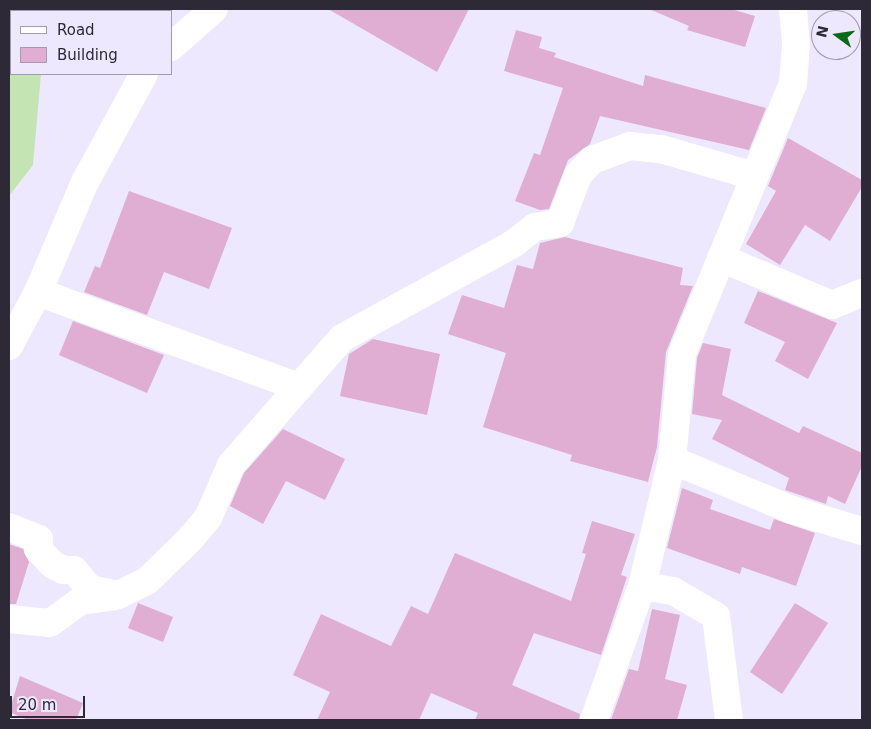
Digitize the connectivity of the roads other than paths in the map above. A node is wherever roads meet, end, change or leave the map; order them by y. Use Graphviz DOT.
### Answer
graph roads {
  1 [pos="214,9"];
  2 [pos="793,9"];
  3 [pos="172,46"];
  4 [pos="141,76"];
  5 [pos="754,176"];
  6 [pos="721,258"];
  7 [pos="38,292"];
  8 [pos="862,293"];
  9 [pos="9,346"];
  10 [pos="299,387"];
  11 [pos="672,460"];
  12 [pos="9,527"];
  13 [pos="862,531"];
  14 [pos="642,586"];
  15 [pos="118,596"];
  16 [pos="9,619"];
  17 [pos="594,720"];
  18 [pos="729,720"];
  1 -- 3 [label="street"];
  2 -- 5 [label="street"];
  4 -- 7 [label="street"];
  5 -- 6 [label="street"];
  5 -- 10 [label="street"];
  6 -- 8 [label="street"];
  6 -- 11 [label="street"];
  7 -- 9 [label="street"];
  7 -- 10 [label="street"];
  10 -- 15 [label="street"];
  11 -- 13 [label="street"];
  11 -- 14 [label="street"];
  12 -- 15 [label="street"];
  14 -- 17 [label="street"];
  14 -- 18 [label="street"];
  15 -- 16 [label="street"];
}
